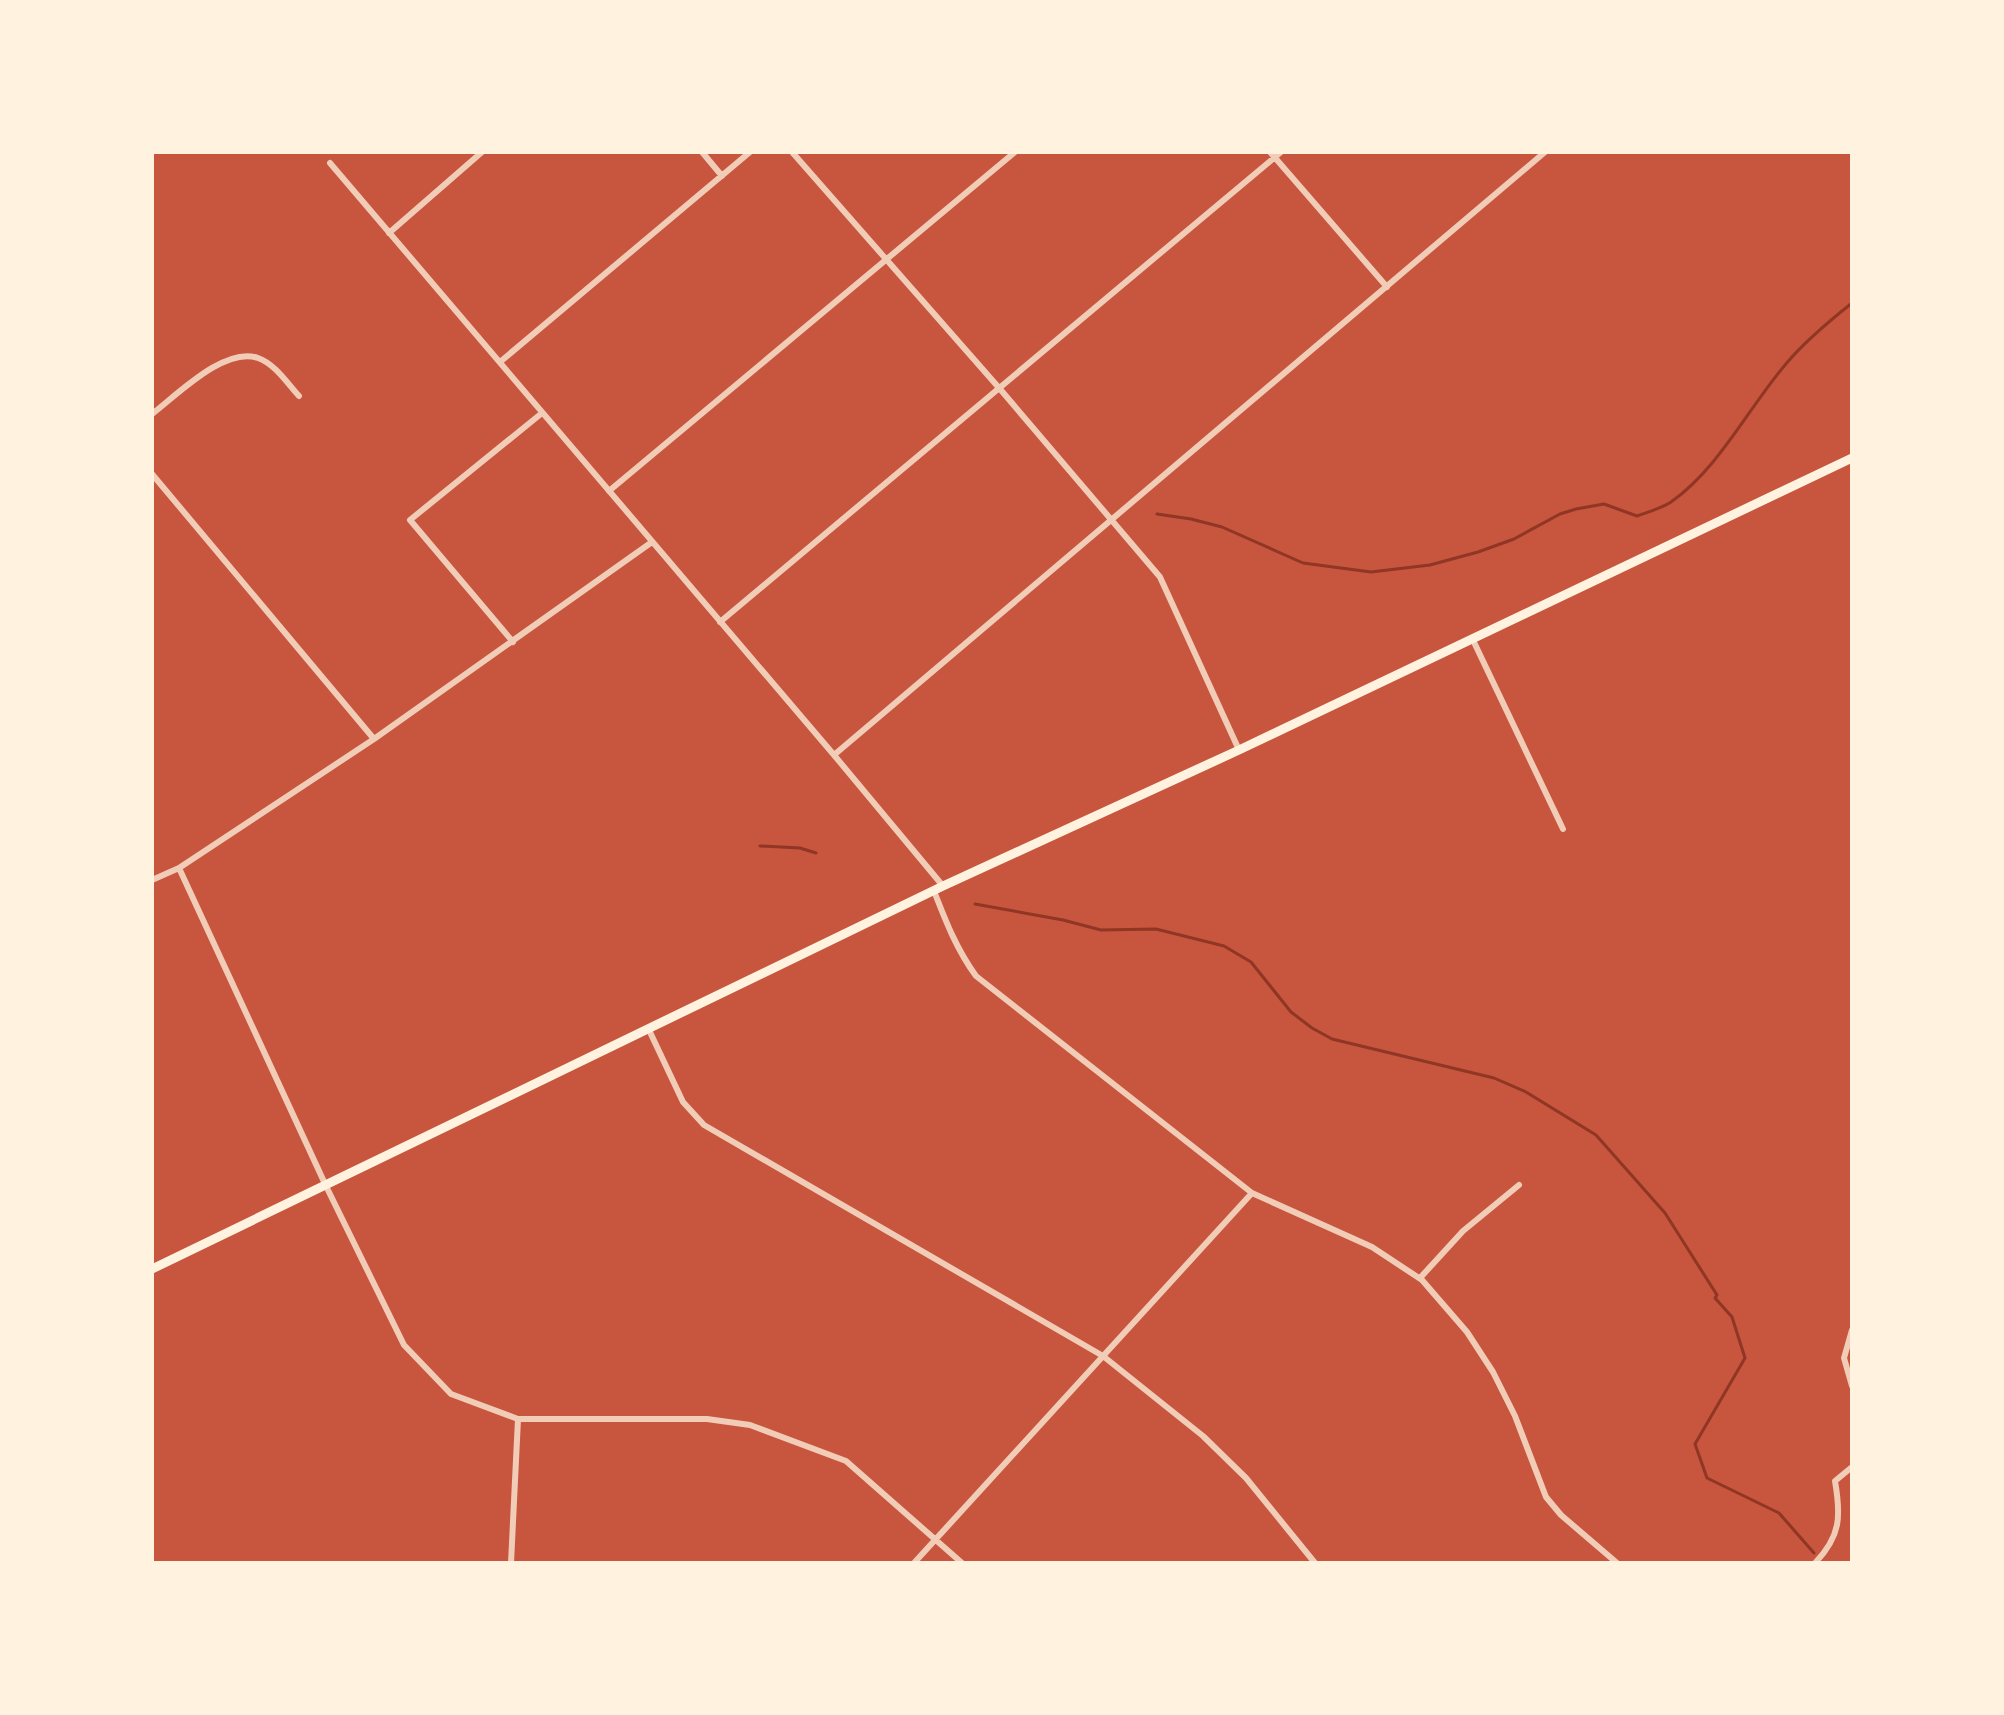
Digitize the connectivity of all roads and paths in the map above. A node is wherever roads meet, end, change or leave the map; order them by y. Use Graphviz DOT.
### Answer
graph roads {
  1 [pos="482,152"];
  2 [pos="702,152"];
  3 [pos="750,152"];
  4 [pos="792,152"];
  5 [pos="1015,152"];
  6 [pos="1545,152"];
  7 [pos="1275,154"];
  8 [pos="330,163"];
  9 [pos="722,176"];
  10 [pos="389,233"];
  11 [pos="886,260"];
  12 [pos="1387,287"];
  13 [pos="500,362"];
  14 [pos="1000,389"];
  15 [pos="299,396"];
  16 [pos="542,413"];
  17 [pos="152,414"];
  18 [pos="1852,458"];
  19 [pos="152,474"];
  20 [pos="609,491"];
  21 [pos="1110,520"];
  22 [pos="652,542"];
  23 [pos="720,622"];
  24 [pos="1472,638"];
  25 [pos="513,642"];
  26 [pos="374,739"];
  27 [pos="1239,750"];
  28 [pos="834,755"];
  29 [pos="1563,829"];
  30 [pos="179,868"];
  31 [pos="152,880"];
  32 [pos="938,889"];
  33 [pos="649,1030"];
  34 [pos="1519,1185"];
  35 [pos="326,1186"];
  36 [pos="1252,1193"];
  37 [pos="152,1269"];
  38 [pos="1420,1278"];
  39 [pos="1852,1330"];
  40 [pos="1103,1356"];
  41 [pos="1852,1386"];
  42 [pos="518,1419"];
  43 [pos="1852,1467"];
  44 [pos="936,1540"];
  45 [pos="511,1563"];
  46 [pos="914,1563"];
  47 [pos="962,1563"];
  48 [pos="1315,1563"];
  49 [pos="1617,1563"];
  50 [pos="1815,1563"];
  1 -- 10 [label="street"];
  2 -- 9 [label="street"];
  3 -- 9 [label="street"];
  4 -- 11 [label="street"];
  5 -- 11 [label="street"];
  6 -- 12 [label="street"];
  7 -- 12 [label="street"];
  7 -- 14 [label="street"];
  8 -- 10 [label="street"];
  9 -- 13 [label="street"];
  10 -- 13 [label="street"];
  11 -- 14 [label="street"];
  11 -- 20 [label="street"];
  12 -- 21 [label="street"];
  13 -- 16 [label="street"];
  14 -- 21 [label="street"];
  14 -- 23 [label="street"];
  15 -- 17 [label="street"];
  16 -- 20 [label="street"];
  16 -- 25 [label="street"];
  18 -- 24 [label="main road"];
  19 -- 26 [label="street"];
  20 -- 22 [label="street"];
  21 -- 27 [label="street"];
  21 -- 28 [label="street"];
  22 -- 23 [label="street"];
  22 -- 25 [label="street"];
  23 -- 28 [label="street"];
  24 -- 27 [label="main road"];
  24 -- 29 [label="street"];
  25 -- 26 [label="street"];
  26 -- 30 [label="street"];
  27 -- 32 [label="main road"];
  28 -- 32 [label="street"];
  30 -- 31 [label="street"];
  30 -- 35 [label="street"];
  32 -- 33 [label="main road"];
  32 -- 36 [label="street"];
  33 -- 35 [label="main road"];
  33 -- 40 [label="street"];
  34 -- 38 [label="street"];
  35 -- 37 [label="main road"];
  35 -- 42 [label="street"];
  36 -- 38 [label="street"];
  36 -- 40 [label="street"];
  38 -- 49 [label="street"];
  39 -- 41 [label="street"];
  40 -- 44 [label="street"];
  40 -- 48 [label="street"];
  42 -- 44 [label="street"];
  42 -- 45 [label="street"];
  43 -- 50 [label="street"];
  44 -- 46 [label="street"];
  44 -- 47 [label="street"];
}
